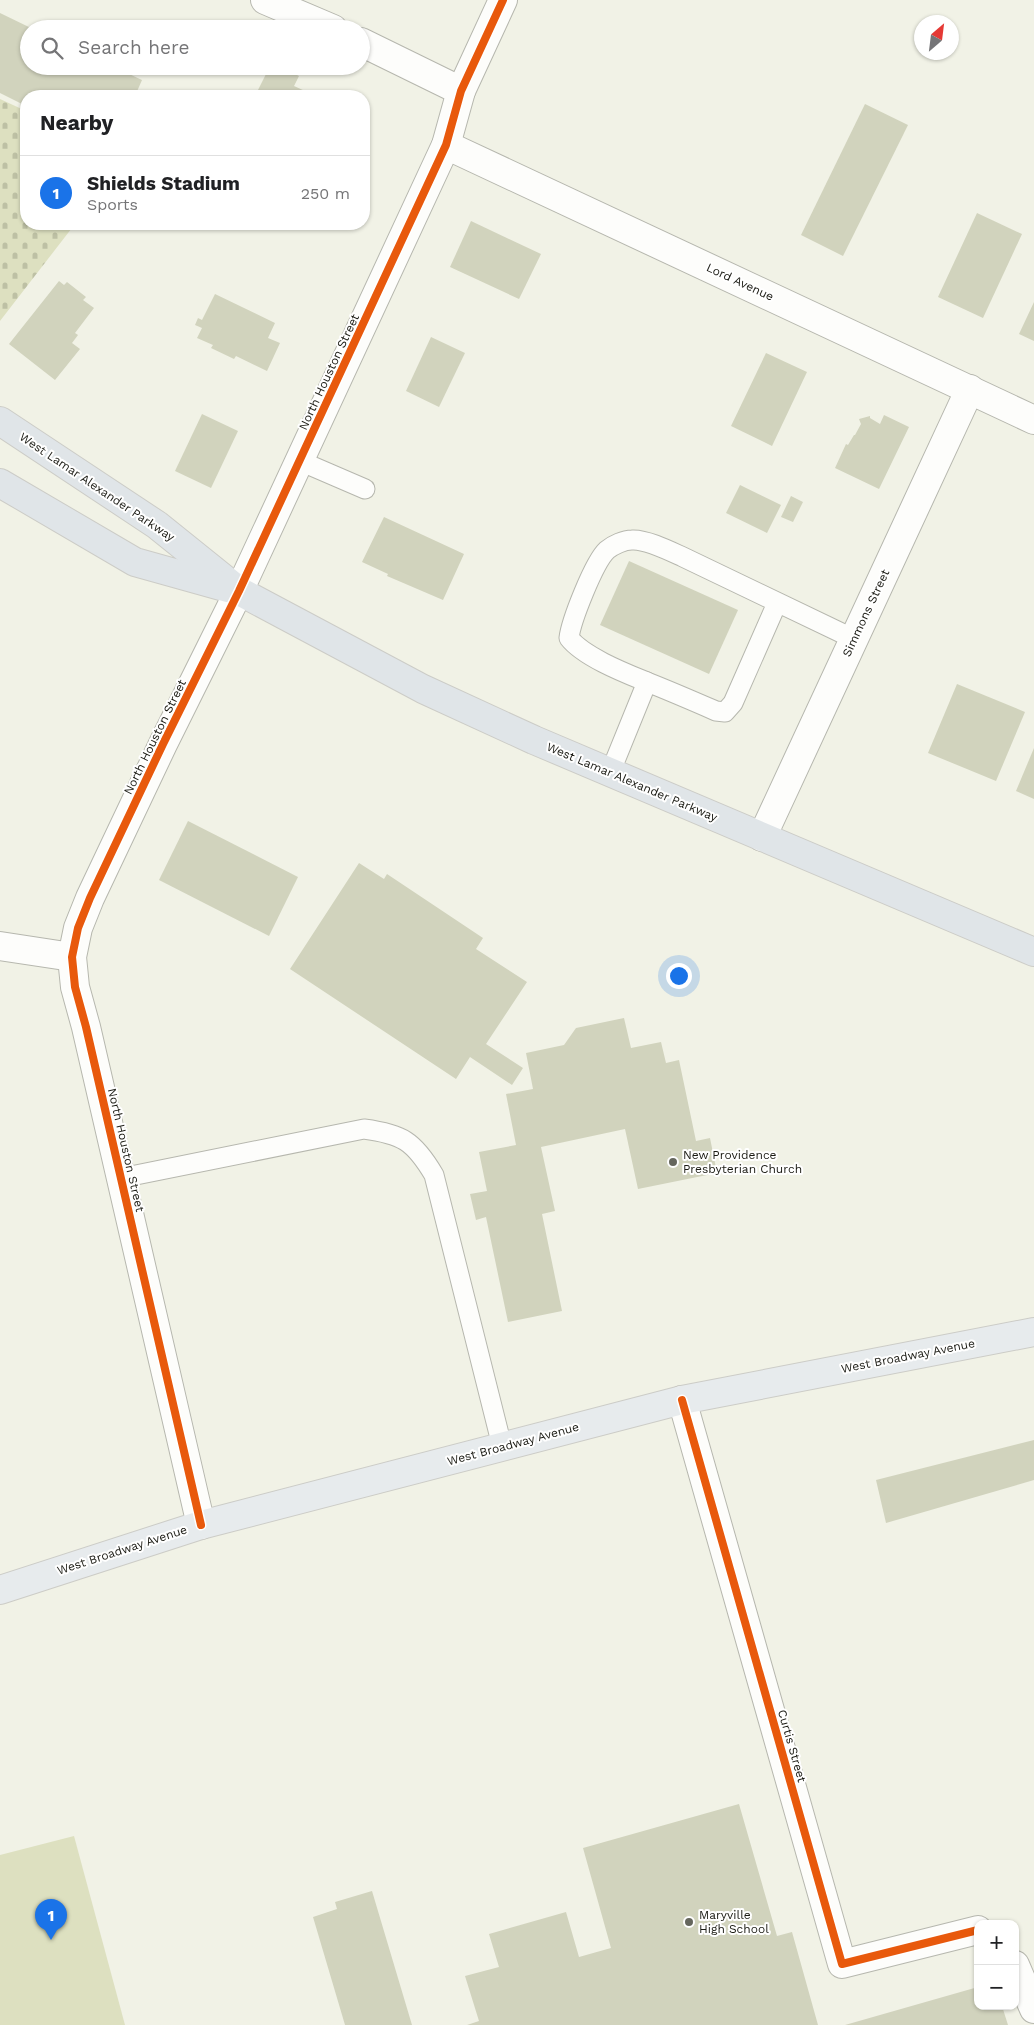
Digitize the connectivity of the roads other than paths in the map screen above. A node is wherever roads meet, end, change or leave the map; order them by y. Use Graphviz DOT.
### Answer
graph roads {
  1 [pos="265,0"];
  2 [pos="504,0"];
  3 [pos="312,20"];
  4 [pos="370,46"];
  5 [pos="461,91"];
  6 [pos="446,145"];
  7 [pos="970,389"];
  8 [pos="1034,420"];
  9 [pos="0,421"];
  10 [pos="300,461"];
  11 [pos="0,483"];
  12 [pos="365,489"];
  13 [pos="240,591"];
  14 [pos="777,603"];
  15 [pos="854,639"];
  16 [pos="647,682"];
  17 [pos="610,772"];
  18 [pos="762,837"];
  19 [pos="0,946"];
  20 [pos="1034,952"];
  21 [pos="72,957"];
  22 [pos="121,1178"];
  23 [pos="1034,1332"];
  24 [pos="682,1400"];
  25 [pos="502,1446"];
  26 [pos="201,1525"];
  27 [pos="0,1590"];
  28 [pos="974,1931"];
  29 [pos="1019,1974"];
  30 [pos="1034,2009"];
  1 -- 3 [label="street"];
  2 -- 5 [label="street, North Houston Street"];
  4 -- 5 [label="street"];
  5 -- 6 [label="street, North Houston Street"];
  6 -- 7 [label="street, Lord Avenue"];
  6 -- 10 [label="street, North Houston Street"];
  7 -- 8 [label="street, Lord Avenue"];
  7 -- 15 [label="street, Simmons Street"];
  9 -- 13 [label="highway, West Lamar Alexander Parkway"];
  10 -- 12 [label="lane"];
  10 -- 13 [label="street, North Houston Street"];
  11 -- 13 [label="highway, West Lamar Alexander Parkway"];
  13 -- 17 [label="highway, West Lamar Alexander Parkway"];
  13 -- 21 [label="street, North Houston Street"];
  14 -- 15 [label="lane"];
  14 -- 16 [label="lane"];
  14 -- 16 [label="lane"];
  15 -- 18 [label="street, Simmons Street"];
  16 -- 17 [label="lane"];
  17 -- 18 [label="highway, West Lamar Alexander Parkway"];
  18 -- 20 [label="highway, West Lamar Alexander Parkway"];
  19 -- 21 [label="street"];
  21 -- 22 [label="street, North Houston Street"];
  22 -- 25 [label="lane"];
  22 -- 26 [label="street, North Houston Street"];
  23 -- 24 [label="main road, West Broadway Avenue"];
  24 -- 25 [label="main road, West Broadway Avenue"];
  24 -- 28 [label="street, Curtis Street"];
  25 -- 26 [label="main road, West Broadway Avenue"];
  26 -- 27 [label="main road, West Broadway Avenue"];
  29 -- 30 [label="street"];
}
